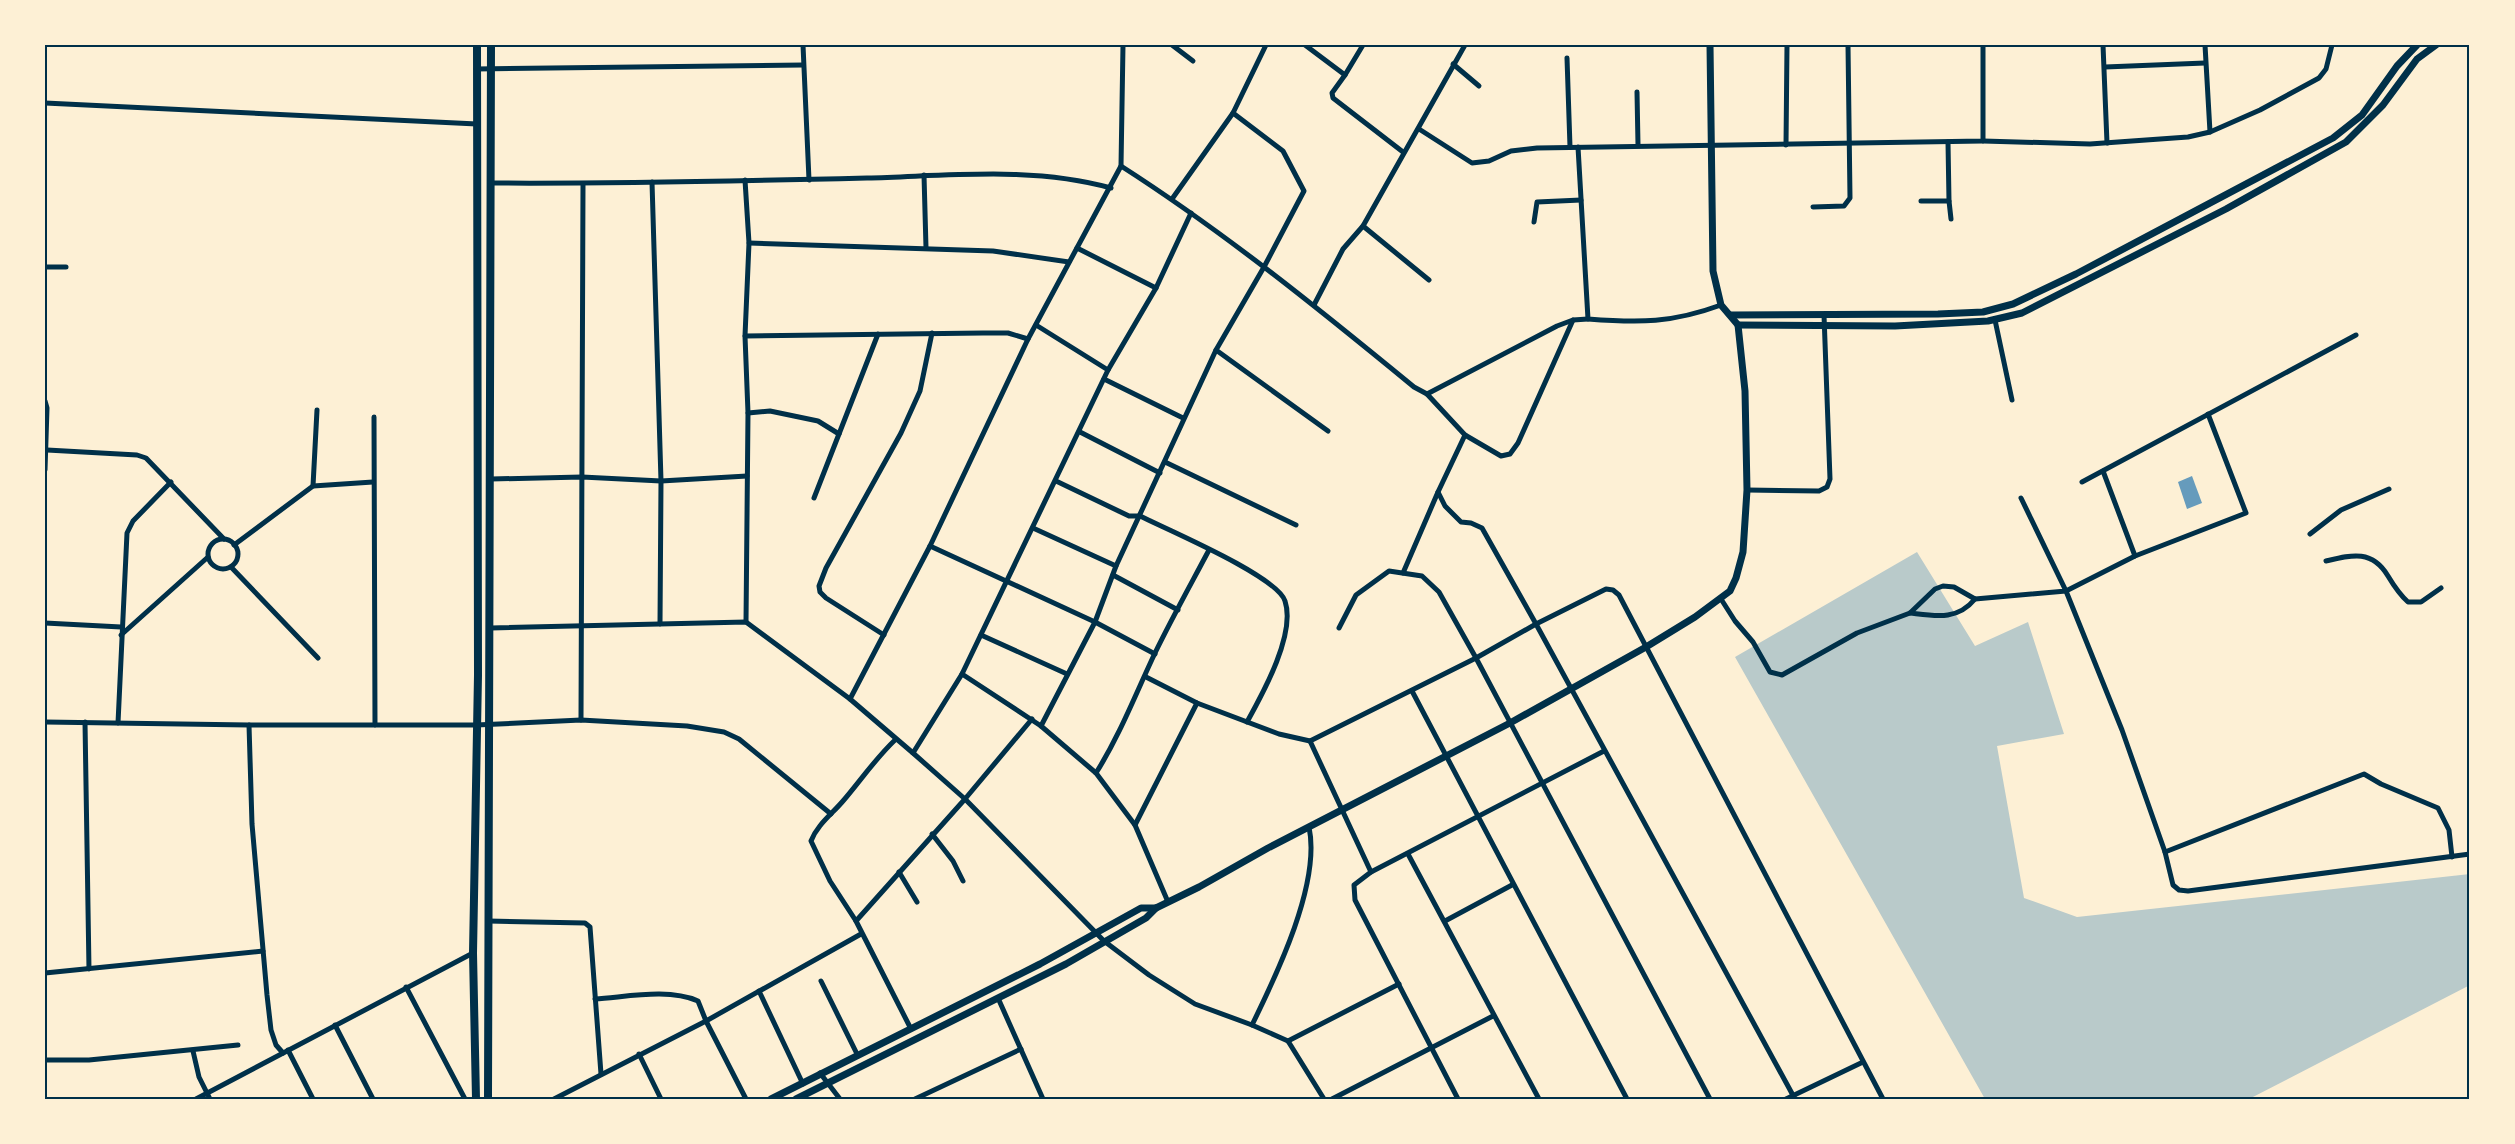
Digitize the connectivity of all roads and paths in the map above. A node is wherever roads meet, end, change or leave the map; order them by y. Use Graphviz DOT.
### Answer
graph roads {
  1 [pos="477,45"];
  2 [pos="491,45"];
  3 [pos="803,45"];
  4 [pos="1123,45"];
  5 [pos="1172,45"];
  6 [pos="1266,45"];
  7 [pos="1305,45"];
  8 [pos="1363,45"];
  9 [pos="1465,45"];
  10 [pos="1710,45"];
  11 [pos="1787,45"];
  12 [pos="1848,45"];
  13 [pos="1983,45"];
  14 [pos="2103,45"];
  15 [pos="2205,45"];
  16 [pos="2332,45"];
  17 [pos="2417,45"];
  18 [pos="2436,45"];
  19 [pos="1568,58"];
  20 [pos="1193,61"];
  21 [pos="2205,63"];
  22 [pos="1453,64"];
  23 [pos="803,65"];
  24 [pos="2105,67"];
  25 [pos="476,69"];
  26 [pos="491,69"];
  27 [pos="1345,75"];
  28 [pos="1479,86"];
  29 [pos="1637,92"];
  30 [pos="45,103"];
  31 [pos="1233,113"];
  32 [pos="477,124"];
  33 [pos="1419,129"];
  34 [pos="2210,132"];
  35 [pos="1983,141"];
  36 [pos="1948,142"];
  37 [pos="2107,143"];
  38 [pos="1638,145"];
  39 [pos="1786,145"];
  40 [pos="1850,145"];
  41 [pos="1711,146"];
  42 [pos="1570,147"];
  43 [pos="1578,147"];
  44 [pos="1403,152"];
  45 [pos="1120,166"];
  46 [pos="924,175"];
  47 [pos="744,180"];
  48 [pos="808,180"];
  49 [pos="652,182"];
  50 [pos="491,183"];
  51 [pos="583,184"];
  52 [pos="1111,188"];
  53 [pos="1172,199"];
  54 [pos="1581,200"];
  55 [pos="1921,201"];
  56 [pos="1949,201"];
  57 [pos="1813,207"];
  58 [pos="1191,213"];
  59 [pos="1951,219"];
  60 [pos="1534,222"];
  61 [pos="1363,226"];
  62 [pos="2140,240"];
  63 [pos="749,243"];
  64 [pos="926,248"];
  65 [pos="1077,248"];
  66 [pos="2144,251"];
  67 [pos="1069,262"];
  68 [pos="45,267"];
  69 [pos="66,267"];
  70 [pos="1264,267"];
  71 [pos="1429,280"];
  72 [pos="1156,288"];
  73 [pos="1314,305"];
  74 [pos="1721,305"];
  75 [pos="1731,315"];
  76 [pos="1824,315"];
  77 [pos="1588,319"];
  78 [pos="1573,320"];
  79 [pos="1995,320"];
  80 [pos="477,325"];
  81 [pos="491,325"];
  82 [pos="1036,325"];
  83 [pos="1738,325"];
  84 [pos="1825,326"];
  85 [pos="932,333"];
  86 [pos="878,334"];
  87 [pos="2356,335"];
  88 [pos="745,336"];
  89 [pos="1028,339"];
  90 [pos="1216,350"];
  91 [pos="1108,370"];
  92 [pos="1104,380"];
  93 [pos="1427,394"];
  94 [pos="2012,400"];
  95 [pos="45,401"];
  96 [pos="317,410"];
  97 [pos="748,413"];
  98 [pos="2208,414"];
  99 [pos="374,417"];
  100 [pos="1183,418"];
  101 [pos="1328,431"];
  102 [pos="1080,432"];
  103 [pos="839,434"];
  104 [pos="1465,435"];
  105 [pos="46,450"];
  106 [pos="1165,462"];
  107 [pos="45,470"];
  108 [pos="2103,471"];
  109 [pos="1160,473"];
  110 [pos="747,476"];
  111 [pos="582,477"];
  112 [pos="492,479"];
  113 [pos="1056,480"];
  114 [pos="661,481"];
  115 [pos="171,482"];
  116 [pos="373,482"];
  117 [pos="2082,482"];
  118 [pos="313,486"];
  119 [pos="2389,489"];
  120 [pos="1747,490"];
  121 [pos="1438,492"];
  122 [pos="814,498"];
  123 [pos="2021,498"];
  124 [pos="1140,516"];
  125 [pos="1296,525"];
  126 [pos="1033,528"];
  127 [pos="2310,534"];
  128 [pos="224,539"];
  129 [pos="234,544"];
  130 [pos="930,546"];
  131 [pos="1209,550"];
  132 [pos="2135,556"];
  133 [pos="208,557"];
  134 [pos="2325,561"];
  135 [pos="1116,566"];
  136 [pos="231,567"];
  137 [pos="1403,573"];
  138 [pos="1113,575"];
  139 [pos="1007,583"];
  140 [pos="2442,588"];
  141 [pos="2066,591"];
  142 [pos="1721,599"];
  143 [pos="1975,599"];
  144 [pos="1178,610"];
  145 [pos="1910,613"];
  146 [pos="746,622"];
  147 [pos="1095,622"];
  148 [pos="45,624"];
  149 [pos="660,624"];
  150 [pos="1536,624"];
  151 [pos="582,625"];
  152 [pos="121,627"];
  153 [pos="491,628"];
  154 [pos="1339,628"];
  155 [pos="121,635"];
  156 [pos="884,635"];
  157 [pos="981,635"];
  158 [pos="1646,647"];
  159 [pos="1155,654"];
  160 [pos="318,658"];
  161 [pos="1476,658"];
  162 [pos="962,674"];
  163 [pos="1067,674"];
  164 [pos="1146,677"];
  165 [pos="1572,688"];
  166 [pos="1412,691"];
  167 [pos="850,699"];
  168 [pos="1197,703"];
  169 [pos="1032,719"];
  170 [pos="581,720"];
  171 [pos="45,722"];
  172 [pos="85,722"];
  173 [pos="1247,722"];
  174 [pos="118,723"];
  175 [pos="490,723"];
  176 [pos="1510,723"];
  177 [pos="249,725"];
  178 [pos="375,725"];
  179 [pos="476,725"];
  180 [pos="1041,726"];
  181 [pos="895,740"];
  182 [pos="1310,741"];
  183 [pos="1604,751"];
  184 [pos="913,753"];
  185 [pos="1446,757"];
  186 [pos="1096,773"];
  187 [pos="1541,784"];
  188 [pos="965,799"];
  189 [pos="1341,810"];
  190 [pos="831,814"];
  191 [pos="1477,817"];
  192 [pos="1135,825"];
  193 [pos="1309,827"];
  194 [pos="932,834"];
  195 [pos="2165,852"];
  196 [pos="1408,854"];
  197 [pos="2470,854"];
  198 [pos="2452,857"];
  199 [pos="899,872"];
  200 [pos="1371,872"];
  201 [pos="963,880"];
  202 [pos="1512,885"];
  203 [pos="917,902"];
  204 [pos="1168,902"];
  205 [pos="1156,908"];
  206 [pos="488,921"];
  207 [pos="856,921"];
  208 [pos="1445,921"];
  209 [pos="861,934"];
  210 [pos="1095,934"];
  211 [pos="1104,941"];
  212 [pos="263,951"];
  213 [pos="473,953"];
  214 [pos="89,969"];
  215 [pos="45,973"];
  216 [pos="821,981"];
  217 [pos="1399,984"];
  218 [pos="406,987"];
  219 [pos="759,991"];
  220 [pos="998,998"];
  221 [pos="595,999"];
  222 [pos="1493,1016"];
  223 [pos="705,1021"];
  224 [pos="1252,1024"];
  225 [pos="335,1025"];
  226 [pos="911,1029"];
  227 [pos="1288,1041"];
  228 [pos="238,1046"];
  229 [pos="1432,1047"];
  230 [pos="1021,1049"];
  231 [pos="193,1051"];
  232 [pos="286,1051"];
  233 [pos="639,1054"];
  234 [pos="858,1056"];
  235 [pos="45,1060"];
  236 [pos="1863,1062"];
  237 [pos="820,1073"];
  238 [pos="602,1074"];
  239 [pos="803,1084"];
  240 [pos="827,1085"];
  241 [pos="207,1093"];
  242 [pos="1794,1097"];
  243 [pos="196,1099"];
  244 [pos="210,1099"];
  245 [pos="313,1099"];
  246 [pos="373,1099"];
  247 [pos="465,1099"];
  248 [pos="476,1099"];
  249 [pos="488,1099"];
  250 [pos="554,1099"];
  251 [pos="661,1099"];
  252 [pos="746,1099"];
  253 [pos="771,1099"];
  254 [pos="796,1099"];
  255 [pos="840,1099"];
  256 [pos="915,1099"];
  257 [pos="1043,1099"];
  258 [pos="1324,1099"];
  259 [pos="1332,1099"];
  260 [pos="1458,1099"];
  261 [pos="1539,1099"];
  262 [pos="1627,1099"];
  263 [pos="1710,1099"];
  264 [pos="1786,1099"];
  265 [pos="1883,1099"];
  1 -- 25 [label="main road"];
  2 -- 26 [label="main road"];
  3 -- 23 [label="street"];
  4 -- 45 [label="street"];
  5 -- 20 [label="street"];
  6 -- 31 [label="street"];
  7 -- 27 [label="street"];
  8 -- 27 [label="street"];
  9 -- 22 [label="street"];
  10 -- 41 [label="main road"];
  11 -- 39 [label="street"];
  12 -- 40 [label="street"];
  13 -- 35 [label="street"];
  14 -- 24 [label="street"];
  15 -- 21 [label="street"];
  16 -- 34 [label="street"];
  17 -- 62 [label="main road"];
  18 -- 66 [label="main road"];
  19 -- 42 [label="street"];
  21 -- 24 [label="street"];
  21 -- 34 [label="street"];
  22 -- 28 [label="street"];
  22 -- 33 [label="street"];
  23 -- 26 [label="street"];
  23 -- 48 [label="street"];
  24 -- 37 [label="street"];
  25 -- 26 [label="street"];
  25 -- 32 [label="main road"];
  26 -- 50 [label="main road"];
  27 -- 44 [label="street"];
  29 -- 38 [label="street"];
  30 -- 32 [label="street"];
  31 -- 53 [label="street"];
  31 -- 70 [label="street"];
  32 -- 80 [label="main road"];
  33 -- 42 [label="street"];
  33 -- 44 [label="street"];
  34 -- 37 [label="street"];
  35 -- 36 [label="street"];
  35 -- 37 [label="street"];
  36 -- 40 [label="street"];
  36 -- 56 [label="street"];
  38 -- 41 [label="street"];
  38 -- 43 [label="street"];
  39 -- 40 [label="street"];
  39 -- 41 [label="street"];
  40 -- 57 [label="street"];
  41 -- 74 [label="main road"];
  42 -- 43 [label="street"];
  43 -- 54 [label="street"];
  44 -- 61 [label="street"];
  45 -- 52 [label="street"];
  45 -- 53 [label="street"];
  46 -- 48 [label="street"];
  46 -- 52 [label="street"];
  46 -- 64 [label="street"];
  47 -- 48 [label="street"];
  47 -- 49 [label="street"];
  47 -- 63 [label="street"];
  49 -- 51 [label="street"];
  49 -- 114 [label="street"];
  50 -- 51 [label="street"];
  50 -- 81 [label="main road"];
  51 -- 111 [label="street"];
  52 -- 65 [label="street"];
  53 -- 58 [label="street"];
  54 -- 60 [label="street"];
  54 -- 77 [label="street"];
  55 -- 56 [label="street"];
  56 -- 59 [label="street"];
  58 -- 70 [label="street"];
  58 -- 72 [label="street"];
  61 -- 71 [label="street"];
  61 -- 73 [label="street"];
  62 -- 66 [label="main road"];
  62 -- 76 [label="main road"];
  63 -- 64 [label="street"];
  63 -- 88 [label="street"];
  64 -- 67 [label="street"];
  65 -- 67 [label="street"];
  65 -- 72 [label="street"];
  66 -- 79 [label="main road"];
  67 -- 82 [label="street"];
  68 -- 69 [label="street"];
  70 -- 73 [label="street"];
  70 -- 90 [label="street"];
  72 -- 91 [label="street"];
  73 -- 93 [label="street"];
  74 -- 75 [label="main road"];
  74 -- 77 [label="street"];
  75 -- 76 [label="main road"];
  75 -- 83 [label="main road"];
  76 -- 84 [label="street"];
  77 -- 78 [label="street"];
  78 -- 93 [label="street"];
  78 -- 104 [label="street"];
  79 -- 84 [label="main road"];
  79 -- 94 [label="street"];
  80 -- 81 [label="main road"];
  80 -- 179 [label="main road"];
  81 -- 112 [label="main road"];
  82 -- 89 [label="street"];
  82 -- 91 [label="street"];
  83 -- 84 [label="main road"];
  83 -- 120 [label="main road"];
  84 -- 120 [label="street"];
  85 -- 86 [label="street"];
  85 -- 89 [label="street"];
  85 -- 156 [label="street"];
  86 -- 88 [label="street"];
  86 -- 103 [label="street"];
  87 -- 98 [label="street"];
  88 -- 97 [label="street"];
  89 -- 130 [label="street"];
  90 -- 100 [label="street"];
  90 -- 101 [label="street"];
  91 -- 92 [label="street"];
  92 -- 100 [label="street"];
  92 -- 102 [label="street"];
  93 -- 104 [label="street"];
  95 -- 105 [label="street"];
  96 -- 118 [label="street"];
  97 -- 103 [label="street"];
  97 -- 110 [label="street"];
  98 -- 108 [label="street"];
  98 -- 132 [label="street"];
  99 -- 116 [label="street"];
  100 -- 106 [label="street"];
  102 -- 109 [label="street"];
  102 -- 113 [label="street"];
  103 -- 122 [label="street"];
  104 -- 121 [label="street"];
  105 -- 107 [label="street"];
  105 -- 115 [label="street"];
  106 -- 109 [label="street"];
  106 -- 125 [label="street"];
  108 -- 117 [label="street"];
  108 -- 132 [label="street"];
  109 -- 124 [label="street"];
  110 -- 114 [label="street"];
  110 -- 146 [label="street"];
  111 -- 112 [label="street"];
  111 -- 114 [label="street"];
  111 -- 151 [label="street"];
  112 -- 153 [label="main road"];
  113 -- 124 [label="street"];
  113 -- 126 [label="street"];
  114 -- 149 [label="street"];
  115 -- 128 [label="street"];
  115 -- 152 [label="street"];
  116 -- 118 [label="street"];
  116 -- 178 [label="street"];
  118 -- 129 [label="street"];
  119 -- 127 [label="street"];
  120 -- 142 [label="main road"];
  121 -- 137 [label="street"];
  121 -- 150 [label="street"];
  123 -- 141 [label="street"];
  124 -- 131 [label="street"];
  124 -- 135 [label="street"];
  126 -- 135 [label="street"];
  126 -- 139 [label="street"];
  128 -- 129 [label="street"];
  128 -- 133 [label="street"];
  129 -- 136 [label="street"];
  130 -- 139 [label="street"];
  130 -- 156 [label="street"];
  131 -- 144 [label="street"];
  131 -- 173 [label="street"];
  132 -- 141 [label="street"];
  133 -- 136 [label="street"];
  133 -- 155 [label="street"];
  134 -- 140 [label="street"];
  135 -- 138 [label="street"];
  136 -- 160 [label="street"];
  137 -- 154 [label="street"];
  137 -- 161 [label="street"];
  138 -- 144 [label="street"];
  138 -- 147 [label="street"];
  139 -- 147 [label="street"];
  139 -- 157 [label="street"];
  141 -- 143 [label="street"];
  141 -- 195 [label="street"];
  142 -- 145 [label="street"];
  142 -- 158 [label="main road"];
  143 -- 145 [label="street"];
  143 -- 145 [label="street"];
  144 -- 159 [label="street"];
  146 -- 149 [label="street"];
  146 -- 167 [label="street"];
  147 -- 159 [label="street"];
  147 -- 163 [label="street"];
  148 -- 152 [label="street"];
  149 -- 151 [label="street"];
  150 -- 158 [label="street"];
  150 -- 161 [label="street"];
  150 -- 165 [label="street"];
  151 -- 153 [label="street"];
  151 -- 170 [label="street"];
  152 -- 155 [label="street"];
  153 -- 175 [label="main road"];
  155 -- 174 [label="street"];
  156 -- 167 [label="street"];
  157 -- 162 [label="street"];
  157 -- 163 [label="street"];
  158 -- 165 [label="main road"];
  158 -- 236 [label="street"];
  159 -- 164 [label="street"];
  161 -- 166 [label="street"];
  161 -- 176 [label="street"];
  162 -- 169 [label="street"];
  162 -- 184 [label="street"];
  163 -- 180 [label="street"];
  164 -- 168 [label="street"];
  164 -- 186 [label="street"];
  165 -- 176 [label="main road"];
  165 -- 183 [label="street"];
  166 -- 182 [label="street"];
  166 -- 185 [label="street"];
  167 -- 181 [label="street"];
  168 -- 173 [label="street"];
  168 -- 192 [label="street"];
  169 -- 180 [label="street"];
  169 -- 188 [label="street"];
  170 -- 175 [label="street"];
  170 -- 190 [label="street"];
  171 -- 172 [label="street"];
  172 -- 174 [label="street"];
  172 -- 214 [label="street"];
  173 -- 182 [label="street"];
  174 -- 177 [label="street"];
  175 -- 179 [label="street"];
  175 -- 206 [label="main road"];
  176 -- 185 [label="main road"];
  176 -- 187 [label="street"];
  177 -- 178 [label="street"];
  177 -- 212 [label="street"];
  178 -- 179 [label="street"];
  179 -- 213 [label="main road"];
  180 -- 186 [label="street"];
  181 -- 184 [label="street"];
  181 -- 190 [label="street"];
  182 -- 189 [label="street"];
  183 -- 187 [label="street"];
  183 -- 242 [label="street"];
  184 -- 188 [label="street"];
  185 -- 189 [label="main road"];
  185 -- 191 [label="street"];
  186 -- 192 [label="street"];
  187 -- 191 [label="street"];
  187 -- 263 [label="street"];
  188 -- 194 [label="street"];
  188 -- 210 [label="street"];
  189 -- 193 [label="main road"];
  189 -- 200 [label="street"];
  190 -- 207 [label="street"];
  191 -- 196 [label="street"];
  191 -- 202 [label="street"];
  192 -- 204 [label="street"];
  193 -- 204 [label="main road"];
  193 -- 224 [label="street"];
  194 -- 199 [label="street"];
  194 -- 201 [label="street"];
  195 -- 198 [label="street"];
  195 -- 198 [label="street"];
  196 -- 200 [label="street"];
  196 -- 208 [label="street"];
  197 -- 198 [label="street"];
  199 -- 203 [label="street"];
  199 -- 207 [label="street"];
  200 -- 217 [label="street"];
  202 -- 208 [label="street"];
  202 -- 262 [label="street"];
  204 -- 205 [label="main road"];
  205 -- 210 [label="main road"];
  205 -- 211 [label="main road"];
  206 -- 221 [label="street"];
  206 -- 249 [label="main road"];
  207 -- 209 [label="street"];
  208 -- 222 [label="street"];
  209 -- 219 [label="street"];
  209 -- 226 [label="street"];
  210 -- 211 [label="street"];
  210 -- 226 [label="main road"];
  211 -- 220 [label="main road"];
  211 -- 224 [label="street"];
  212 -- 214 [label="street"];
  212 -- 232 [label="street"];
  213 -- 218 [label="street"];
  213 -- 248 [label="main road"];
  214 -- 215 [label="street"];
  216 -- 234 [label="street"];
  217 -- 227 [label="street"];
  217 -- 229 [label="street"];
  218 -- 225 [label="street"];
  218 -- 247 [label="street"];
  219 -- 223 [label="street"];
  219 -- 239 [label="street"];
  220 -- 230 [label="street"];
  220 -- 240 [label="main road"];
  221 -- 223 [label="street"];
  221 -- 238 [label="street"];
  222 -- 229 [label="street"];
  222 -- 261 [label="street"];
  223 -- 233 [label="street"];
  223 -- 252 [label="street"];
  224 -- 227 [label="street"];
  225 -- 232 [label="street"];
  225 -- 246 [label="street"];
  226 -- 234 [label="main road"];
  227 -- 258 [label="street"];
  228 -- 231 [label="street"];
  229 -- 259 [label="street"];
  229 -- 260 [label="street"];
  230 -- 256 [label="street"];
  230 -- 257 [label="street"];
  231 -- 235 [label="street"];
  231 -- 241 [label="street"];
  232 -- 241 [label="street"];
  232 -- 245 [label="street"];
  233 -- 238 [label="street"];
  233 -- 251 [label="street"];
  234 -- 237 [label="main road"];
  236 -- 242 [label="street"];
  236 -- 265 [label="street"];
  237 -- 239 [label="main road"];
  237 -- 240 [label="street"];
  238 -- 250 [label="street"];
  239 -- 253 [label="main road"];
  240 -- 254 [label="main road"];
  240 -- 255 [label="street"];
  241 -- 243 [label="street"];
  241 -- 244 [label="street"];
  242 -- 264 [label="street"];
}
